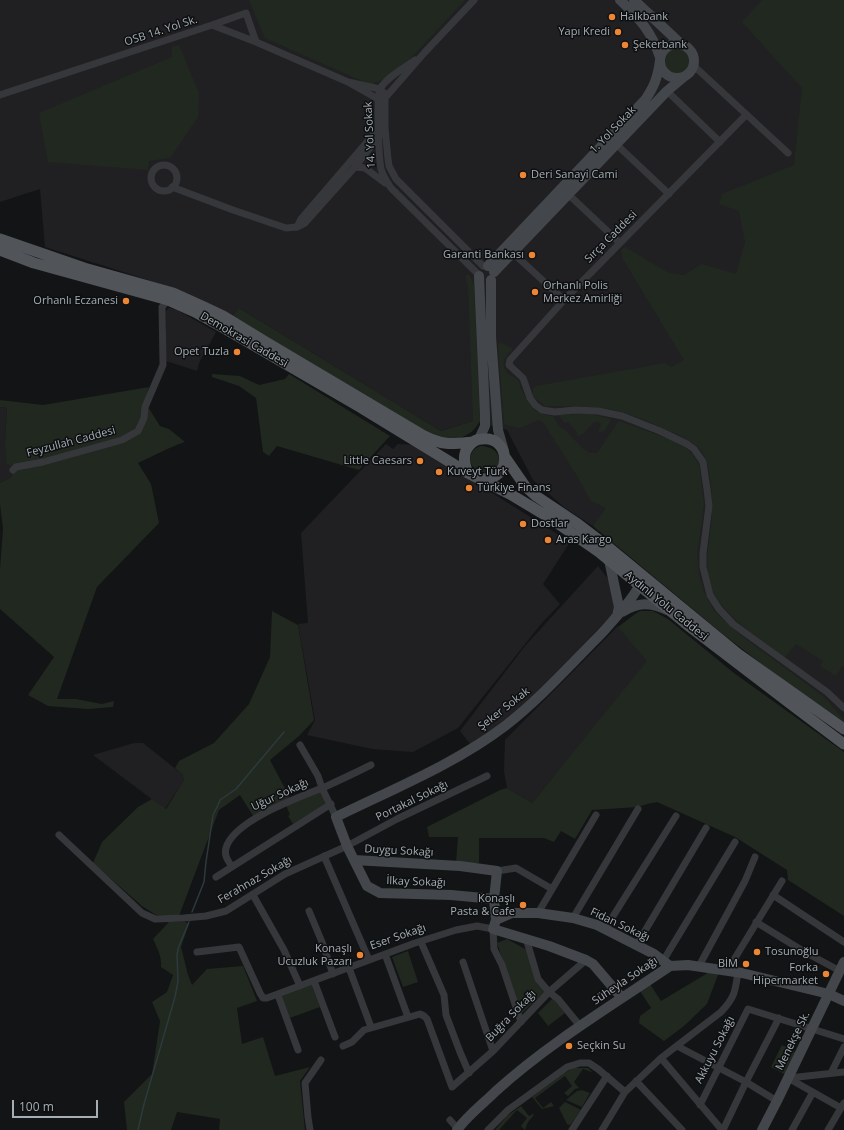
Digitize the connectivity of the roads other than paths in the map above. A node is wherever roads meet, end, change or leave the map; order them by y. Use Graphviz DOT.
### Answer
graph roads {
  1 [pos="474,0"];
  2 [pos="620,0"];
  3 [pos="634,0"];
  4 [pos="212,25"];
  5 [pos="256,42"];
  6 [pos="682,45"];
  7 [pos="425,52"];
  8 [pos="660,58"];
  9 [pos="693,65"];
  10 [pos="685,76"];
  11 [pos="348,82"];
  12 [pos="380,89"];
  13 [pos="667,91"];
  14 [pos="0,95"];
  15 [pos="382,98"];
  16 [pos="746,115"];
  17 [pos="382,128"];
  18 [pos="379,137"];
  19 [pos="720,142"];
  20 [pos="616,144"];
  21 [pos="788,153"];
  22 [pos="355,167"];
  23 [pos="172,187"];
  24 [pos="391,188"];
  25 [pos="568,194"];
  26 [pos="669,194"];
  27 [pos="297,227"];
  28 [pos="620,243"];
  29 [pos="2,245"];
  30 [pos="513,253"];
  31 [pos="486,272"];
  32 [pos="168,300"];
  33 [pos="564,300"];
  34 [pos="486,337"];
  35 [pos="476,440"];
  36 [pos="504,455"];
  37 [pos="13,470"];
  38 [pos="468,472"];
  39 [pos="480,479"];
  40 [pos="609,560"];
  41 [pos="637,571"];
  42 [pos="637,589"];
  43 [pos="616,593"];
  44 [pos="670,611"];
  45 [pos="616,618"];
  46 [pos="844,708"];
  47 [pos="844,729"];
  48 [pos="844,744"];
  49 [pos="300,746"];
  50 [pos="372,765"];
  51 [pos="487,776"];
  52 [pos="322,788"];
  53 [pos="331,804"];
  54 [pos="638,809"];
  55 [pos="596,815"];
  56 [pos="676,816"];
  57 [pos="336,817"];
  58 [pos="706,828"];
  59 [pos="60,835"];
  60 [pos="735,842"];
  61 [pos="347,846"];
  62 [pos="324,856"];
  63 [pos="755,857"];
  64 [pos="354,860"];
  65 [pos="232,867"];
  66 [pos="497,871"];
  67 [pos="216,877"];
  68 [pos="782,881"];
  69 [pos="552,889"];
  70 [pos="253,895"];
  71 [pos="773,895"];
  72 [pos="494,899"];
  73 [pos="309,911"];
  74 [pos="538,913"];
  75 [pos="573,918"];
  76 [pos="756,922"];
  77 [pos="494,924"];
  78 [pos="605,929"];
  79 [pos="526,938"];
  80 [pos="421,942"];
  81 [pos="844,942"];
  82 [pos="636,946"];
  83 [pos="197,952"];
  84 [pos="385,954"];
  85 [pos="369,960"];
  86 [pos="586,960"];
  87 [pos="463,962"];
  88 [pos="667,963"];
  89 [pos="699,966"];
  90 [pos="842,967"];
  91 [pos="349,968"];
  92 [pos="727,970"];
  93 [pos="738,972"];
  94 [pos="333,974"];
  95 [pos="314,981"];
  96 [pos="300,986"];
  97 [pos="549,992"];
  98 [pos="829,994"];
  99 [pos="278,995"];
  100 [pos="622,998"];
  101 [pos="844,1001"];
  102 [pos="408,1017"];
  103 [pos="779,1018"];
  104 [pos="521,1022"];
  105 [pos="580,1026"];
  106 [pos="371,1027"];
  107 [pos="812,1028"];
  108 [pos="334,1037"];
  109 [pos="844,1039"];
  110 [pos="343,1046"];
  111 [pos="677,1046"];
  112 [pos="844,1047"];
  113 [pos="298,1050"];
  114 [pos="493,1051"];
  115 [pos="661,1058"];
  116 [pos="321,1060"];
  117 [pos="719,1068"];
  118 [pos="844,1072"];
  119 [pos="469,1073"];
  120 [pos="831,1073"];
  121 [pos="607,1076"];
  122 [pos="788,1078"];
  123 [pos="636,1081"];
  124 [pos="746,1082"];
  125 [pos="625,1092"];
  126 [pos="813,1092"];
  127 [pos="777,1101"];
  128 [pos="700,1105"];
  129 [pos="842,1105"];
  130 [pos="450,1120"];
  131 [pos="310,1130"];
  132 [pos="458,1130"];
  133 [pos="488,1130"];
  134 [pos="572,1130"];
  135 [pos="602,1130"];
  136 [pos="682,1130"];
  137 [pos="722,1130"];
  138 [pos="762,1130"];
  139 [pos="792,1130"];
  140 [pos="828,1130"];
  1 -- 7 [label="street"];
  2 -- 8 [label="street"];
  3 -- 6 [label="street"];
  4 -- 5 [label="street, OSB 14. Yol Sk."];
  4 -- 5 [label="street"];
  4 -- 14 [label="street, OSB 14. Yol Sk."];
  5 -- 11 [label="street, OSB 14. Yol Sk."];
  6 -- 8 [label="street"];
  6 -- 9 [label="street"];
  7 -- 12 [label="street, 14. Yol Sokak"];
  7 -- 15 [label="street, 14. Yol Sokak"];
  8 -- 10 [label="street"];
  8 -- 31 [label="street, 1. Yol Sokak"];
  9 -- 10 [label="street, 1. Yol Sokak"];
  9 -- 16 [label="street"];
  10 -- 13 [label="street, 1. Yol Sokak"];
  11 -- 12 [label="street"];
  11 -- 15 [label="street"];
  12 -- 15 [label="street, 14. Yol Sokak"];
  13 -- 19 [label="street"];
  13 -- 20 [label="street, 1. Yol Sokak"];
  15 -- 17 [label="street, 14. Yol Sokak"];
  16 -- 19 [label="street, Sırça Caddesi"];
  16 -- 21 [label="street"];
  17 -- 18 [label="street"];
  17 -- 27 [label="street"];
  17 -- 31 [label="street, 14. Yol Sokak"];
  18 -- 22 [label="street"];
  18 -- 24 [label="street, 14. Yol Sokak"];
  19 -- 26 [label="street, Sırça Caddesi"];
  20 -- 25 [label="street, 1. Yol Sokak"];
  20 -- 26 [label="street"];
  22 -- 24 [label="street"];
  22 -- 27 [label="street"];
  23 -- 27 [label="street"];
  24 -- 31 [label="street, 14. Yol Sokak"];
  25 -- 28 [label="street"];
  25 -- 30 [label="street, 1. Yol Sokak"];
  26 -- 28 [label="street, Sırça Caddesi"];
  28 -- 33 [label="street, Sırça Caddesi"];
  29 -- 32 [label="main road, Demokrasi Caddesi"];
  29 -- 35 [label="main road, Demokrasi Caddesi"];
  30 -- 31 [label="street, 1. Yol Sokak"];
  30 -- 33 [label="street"];
  31 -- 34 [label="street"];
  32 -- 37 [label="street, Feyzullah Caddesi"];
  32 -- 38 [label="main road, Demokrasi Caddesi"];
  33 -- 46 [label="street, Sırça Caddesi"];
  34 -- 35 [label="street"];
  34 -- 36 [label="street"];
  35 -- 36 [label="main road"];
  35 -- 38 [label="main road"];
  36 -- 39 [label="main road"];
  36 -- 41 [label="main road, Aydınlı Yolu Caddesi"];
  38 -- 39 [label="main road"];
  39 -- 40 [label="main road, Aydınlı Yolu Caddesi"];
  40 -- 42 [label="main road, Aydınlı Yolu Caddesi"];
  40 -- 43 [label="street"];
  41 -- 42 [label="street"];
  41 -- 47 [label="main road, Aydınlı Yolu Caddesi"];
  42 -- 43 [label="street"];
  42 -- 44 [label="main road, Aydınlı Yolu Caddesi"];
  42 -- 45 [label="street, Şeker Sokak"];
  43 -- 45 [label="street"];
  44 -- 45 [label="street"];
  44 -- 48 [label="main road, Aydınlı Yolu Caddesi"];
  45 -- 57 [label="street, Şeker Sokak"];
  49 -- 52 [label="street, Duygu Sokağı"];
  50 -- 52 [label="street, Uğur Sokağı"];
  51 -- 61 [label="street, Portakal Sokağı"];
  52 -- 53 [label="street, Duygu Sokağı"];
  52 -- 65 [label="street, Uğur Sokağı"];
  53 -- 57 [label="street, Duygu Sokağı"];
  53 -- 65 [label="street"];
  54 -- 75 [label="street"];
  55 -- 69 [label="street"];
  56 -- 78 [label="street"];
  57 -- 61 [label="street, Duygu Sokağı"];
  58 -- 82 [label="street"];
  59 -- 70 [label="street, Ferahnaz Sokağı"];
  60 -- 88 [label="street"];
  61 -- 62 [label="street, Ferahnaz Sokağı"];
  61 -- 64 [label="street, Duygu Sokağı"];
  62 -- 70 [label="street, Ferahnaz Sokağı"];
  62 -- 85 [label="street"];
  63 -- 89 [label="street"];
  64 -- 66 [label="street, Duygu Sokağı"];
  64 -- 72 [label="street, İlkay Sokağı"];
  65 -- 67 [label="street"];
  66 -- 69 [label="street"];
  66 -- 72 [label="street"];
  68 -- 71 [label="street"];
  69 -- 74 [label="street"];
  70 -- 96 [label="street"];
  71 -- 76 [label="street"];
  71 -- 81 [label="street"];
  72 -- 77 [label="street"];
  73 -- 94 [label="street"];
  74 -- 75 [label="street, Fidan Sokağı"];
  74 -- 77 [label="street, Fidan Sokağı"];
  75 -- 78 [label="street, Fidan Sokağı"];
  76 -- 90 [label="street"];
  76 -- 92 [label="street"];
  77 -- 79 [label="street, Eser Sokağı"];
  77 -- 80 [label="street, Eser Sokağı"];
  77 -- 104 [label="street"];
  78 -- 82 [label="street, Fidan Sokağı"];
  79 -- 86 [label="street, Eser Sokağı"];
  79 -- 97 [label="street"];
  80 -- 84 [label="street, Eser Sokağı"];
  80 -- 119 [label="street"];
  82 -- 88 [label="street, Fidan Sokağı"];
  83 -- 99 [label="street, Eser Sokağı"];
  84 -- 85 [label="street, Eser Sokağı"];
  84 -- 102 [label="street"];
  85 -- 91 [label="street, Eser Sokağı"];
  86 -- 97 [label="street, Buğra Sokağı"];
  86 -- 100 [label="street, Eser Sokağı"];
  87 -- 114 [label="street"];
  88 -- 89 [label="street, Süheyla Sokağı"];
  88 -- 100 [label="street, Süheyla Sokağı"];
  89 -- 92 [label="street, Süheyla Sokağı"];
  90 -- 98 [label="street, Menekşe Sk."];
  91 -- 94 [label="street, Eser Sokağı"];
  91 -- 106 [label="street"];
  92 -- 93 [label="street, Süheyla Sokağı"];
  93 -- 98 [label="street, Süheyla Sokağı"];
  93 -- 111 [label="street"];
  94 -- 95 [label="street, Eser Sokağı"];
  95 -- 96 [label="street, Eser Sokağı"];
  95 -- 108 [label="street"];
  96 -- 99 [label="street, Eser Sokağı"];
  97 -- 104 [label="street, Buğra Sokağı"];
  97 -- 105 [label="street"];
  98 -- 101 [label="street, Süheyla Sokağı"];
  98 -- 107 [label="street, Menekşe Sk."];
  99 -- 113 [label="street"];
  100 -- 105 [label="street, Süheyla Sokağı"];
  102 -- 106 [label="street"];
  102 -- 119 [label="street, Buğra Sokağı"];
  103 -- 107 [label="street, Akkuyu Sokağı"];
  103 -- 117 [label="street, Akkuyu Sokağı"];
  103 -- 124 [label="street"];
  104 -- 114 [label="street, Buğra Sokağı"];
  105 -- 132 [label="street, Süheyla Sokağı"];
  106 -- 110 [label="street"];
  107 -- 109 [label="street, Akkuyu Sokağı"];
  107 -- 122 [label="street, Menekşe Sk."];
  111 -- 115 [label="street"];
  111 -- 117 [label="street"];
  112 -- 120 [label="street"];
  114 -- 119 [label="street, Buğra Sokağı"];
  115 -- 123 [label="street"];
  115 -- 128 [label="street"];
  116 -- 131 [label="street"];
  117 -- 124 [label="street"];
  117 -- 128 [label="street, Akkuyu Sokağı"];
  118 -- 120 [label="street"];
  120 -- 122 [label="street"];
  121 -- 125 [label="street"];
  121 -- 133 [label="street"];
  121 -- 134 [label="street"];
  122 -- 126 [label="street"];
  122 -- 127 [label="street, Menekşe Sk."];
  123 -- 125 [label="street"];
  123 -- 136 [label="street"];
  124 -- 127 [label="street"];
  124 -- 137 [label="street"];
  125 -- 135 [label="street"];
  126 -- 129 [label="street"];
  126 -- 139 [label="street"];
  127 -- 138 [label="street, Menekşe Sk."];
  128 -- 137 [label="street"];
  129 -- 140 [label="street"];
  130 -- 132 [label="street"];
}
